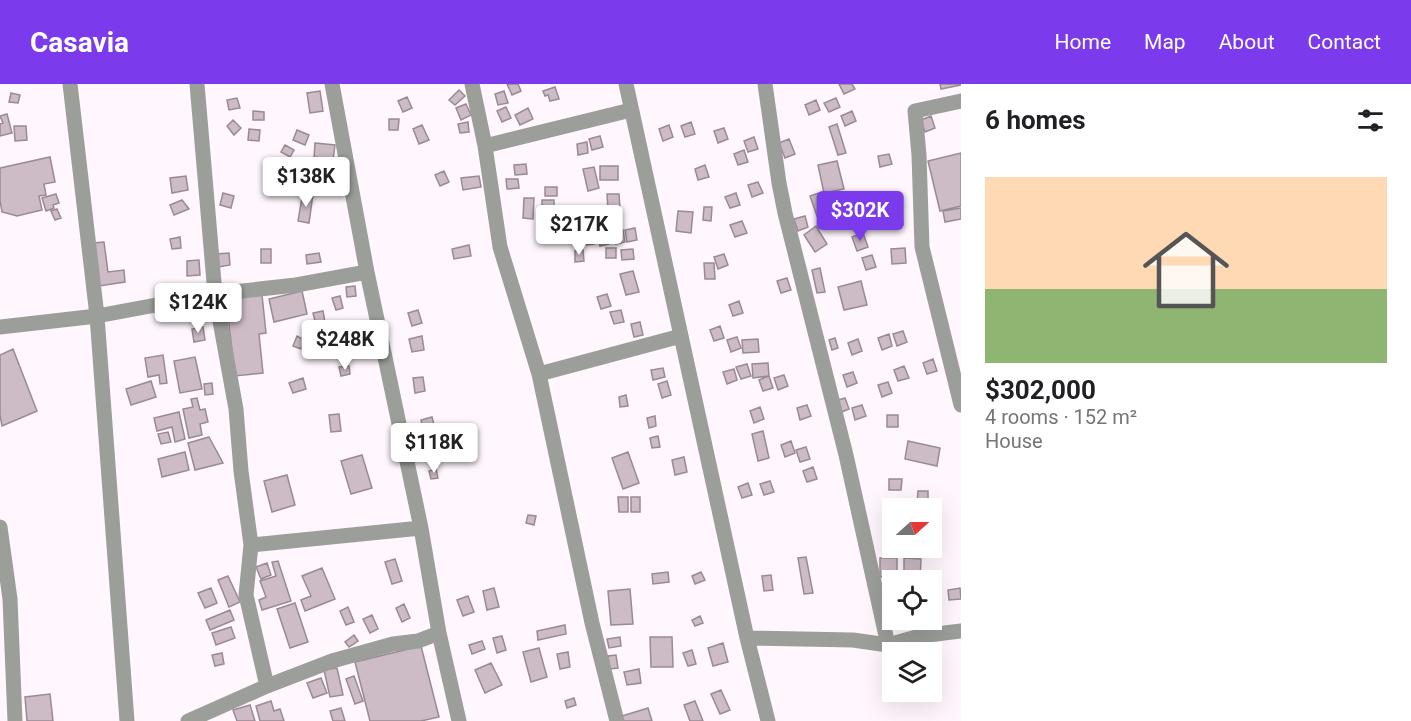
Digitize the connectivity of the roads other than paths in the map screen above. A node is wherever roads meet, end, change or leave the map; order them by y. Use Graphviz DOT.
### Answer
graph roads {
  1 [pos="70,84"];
  2 [pos="197,84"];
  3 [pos="332,84"];
  4 [pos="472,84"];
  5 [pos="626,84"];
  6 [pos="765,84"];
  7 [pos="961,101"];
  8 [pos="632,110"];
  9 [pos="485,146"];
  10 [pos="367,272"];
  11 [pos="215,294"];
  12 [pos="97,316"];
  13 [pos="0,327"];
  14 [pos="681,336"];
  15 [pos="539,374"];
  16 [pos="961,405"];
  17 [pos="0,527"];
  18 [pos="421,528"];
  19 [pos="250,545"];
  20 [pos="961,631"];
  21 [pos="439,633"];
  22 [pos="747,638"];
  23 [pos="887,642"];
  24 [pos="899,642"];
  25 [pos="882,644"];
  26 [pos="267,686"];
  27 [pos="15,721"];
  28 [pos="127,721"];
  29 [pos="190,721"];
  30 [pos="459,721"];
  31 [pos="617,721"];
  32 [pos="768,721"];
  1 -- 12 [label="street"];
  2 -- 11 [label="street"];
  3 -- 10 [label="street"];
  4 -- 9 [label="street"];
  5 -- 8 [label="street"];
  6 -- 23 [label="street"];
  7 -- 16 [label="street"];
  8 -- 9 [label="street"];
  8 -- 14 [label="street"];
  9 -- 15 [label="street"];
  10 -- 11 [label="street"];
  10 -- 18 [label="street"];
  11 -- 12 [label="street"];
  11 -- 19 [label="street"];
  12 -- 13 [label="street"];
  12 -- 28 [label="street"];
  14 -- 15 [label="street"];
  14 -- 22 [label="street"];
  15 -- 31 [label="street"];
  17 -- 27 [label="street"];
  18 -- 19 [label="street"];
  18 -- 21 [label="street"];
  19 -- 26 [label="street"];
  20 -- 24 [label="street"];
  21 -- 26 [label="street"];
  21 -- 30 [label="street"];
  22 -- 25 [label="street"];
  22 -- 32 [label="street"];
  26 -- 29 [label="street"];
}
